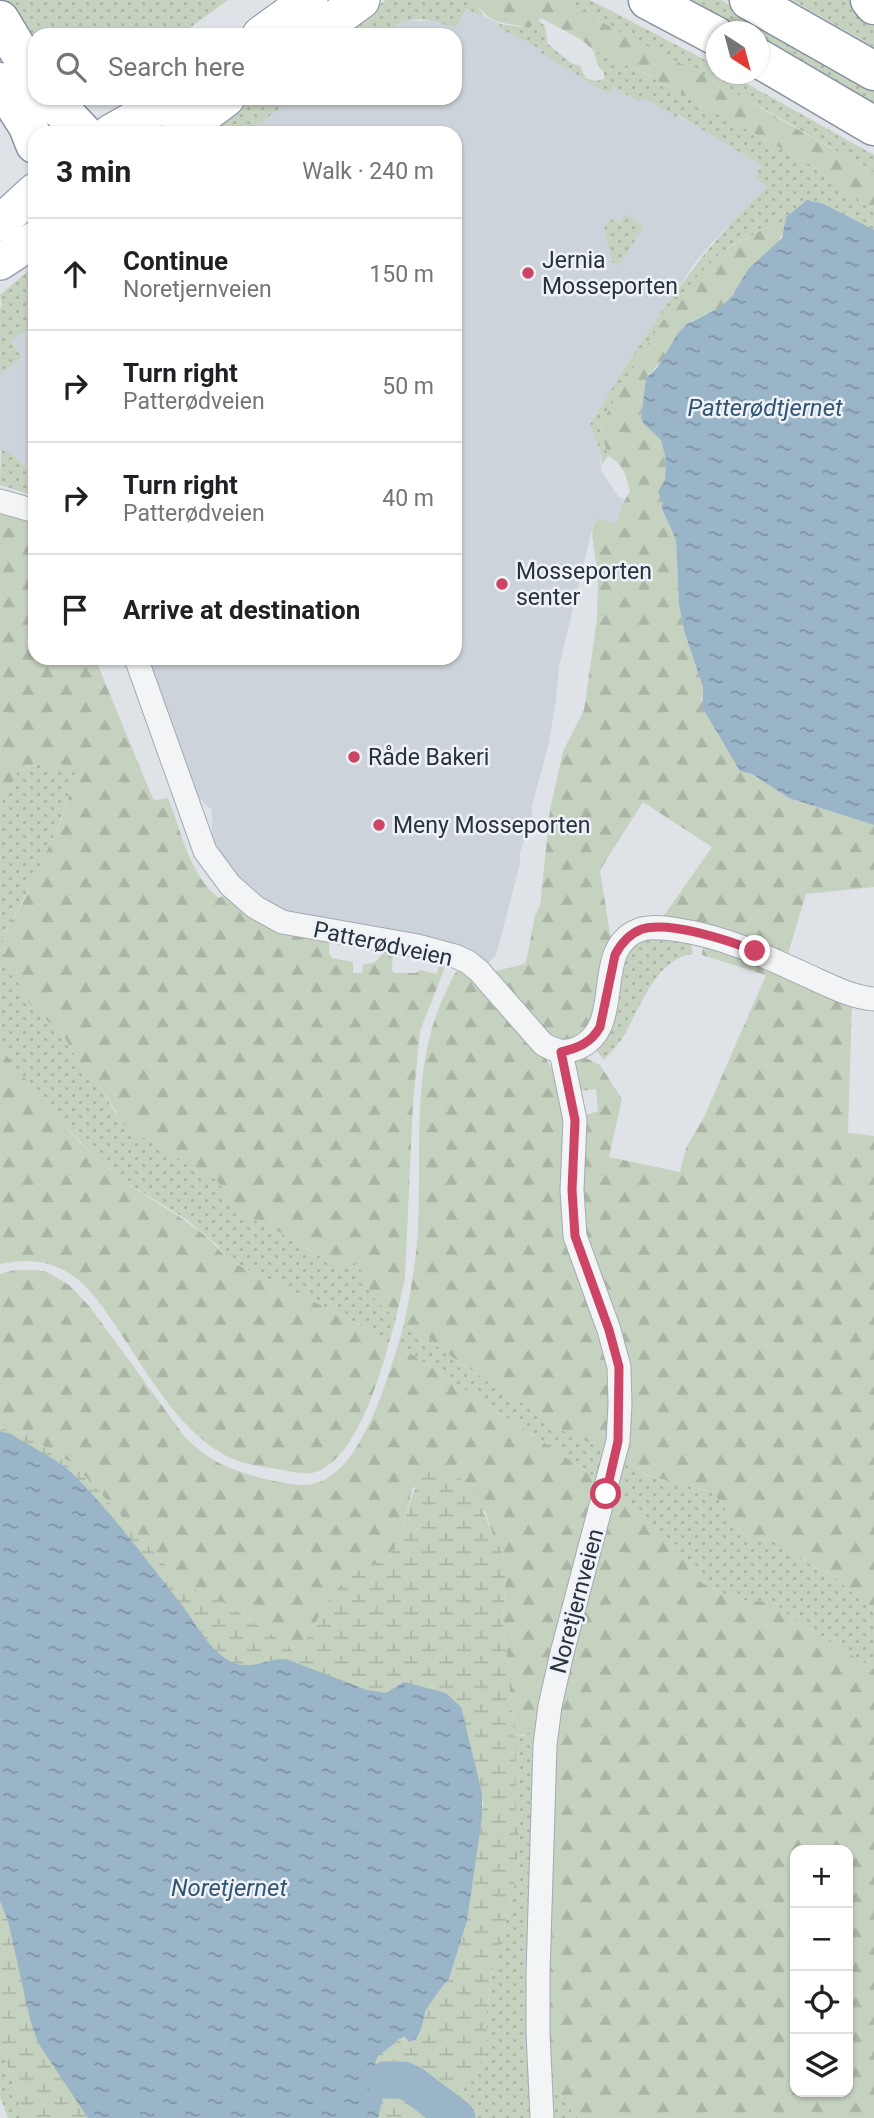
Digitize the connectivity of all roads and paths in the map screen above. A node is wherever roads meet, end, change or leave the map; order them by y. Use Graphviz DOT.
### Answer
graph roads {
  1 [pos="309,0"];
  2 [pos="361,0"];
  3 [pos="649,0"];
  4 [pos="749,0"];
  5 [pos="870,0"];
  6 [pos="874,5"];
  7 [pos="0,20"];
  8 [pos="271,28"];
  9 [pos="323,28"];
  10 [pos="706,31"];
  11 [pos="769,65"];
  12 [pos="28,66"];
  13 [pos="874,71"];
  14 [pos="0,82"];
  15 [pos="57,105"];
  16 [pos="161,105"];
  17 [pos="217,105"];
  18 [pos="76,126"];
  19 [pos="123,126"];
  20 [pos="188,126"];
  21 [pos="874,127"];
  22 [pos="28,128"];
  23 [pos="28,197"];
  24 [pos="0,222"];
  25 [pos="28,244"];
  26 [pos="0,262"];
  27 [pos="0,501"];
  28 [pos="28,509"];
  29 [pos="139,665"];
  30 [pos="874,999"];
  31 [pos="561,1052"];
  32 [pos="542,2118"];
  1 -- 8 [label="highway"];
  2 -- 9 [label="highway"];
  3 -- 10 [label="highway"];
  4 -- 13 [label="highway"];
  5 -- 6 [label="highway"];
  7 -- 12 [label="highway"];
  11 -- 21 [label="highway"];
  14 -- 22 [label="highway"];
  15 -- 18 [label="highway"];
  16 -- 19 [label="highway"];
  17 -- 20 [label="highway"];
  23 -- 24 [label="main road"];
  25 -- 26 [label="main road"];
  27 -- 28 [label="street"];
  29 -- 31 [label="street, Patterødveien"];
  30 -- 31 [label="street"];
  31 -- 32 [label="street, Noretjernveien"];
}
